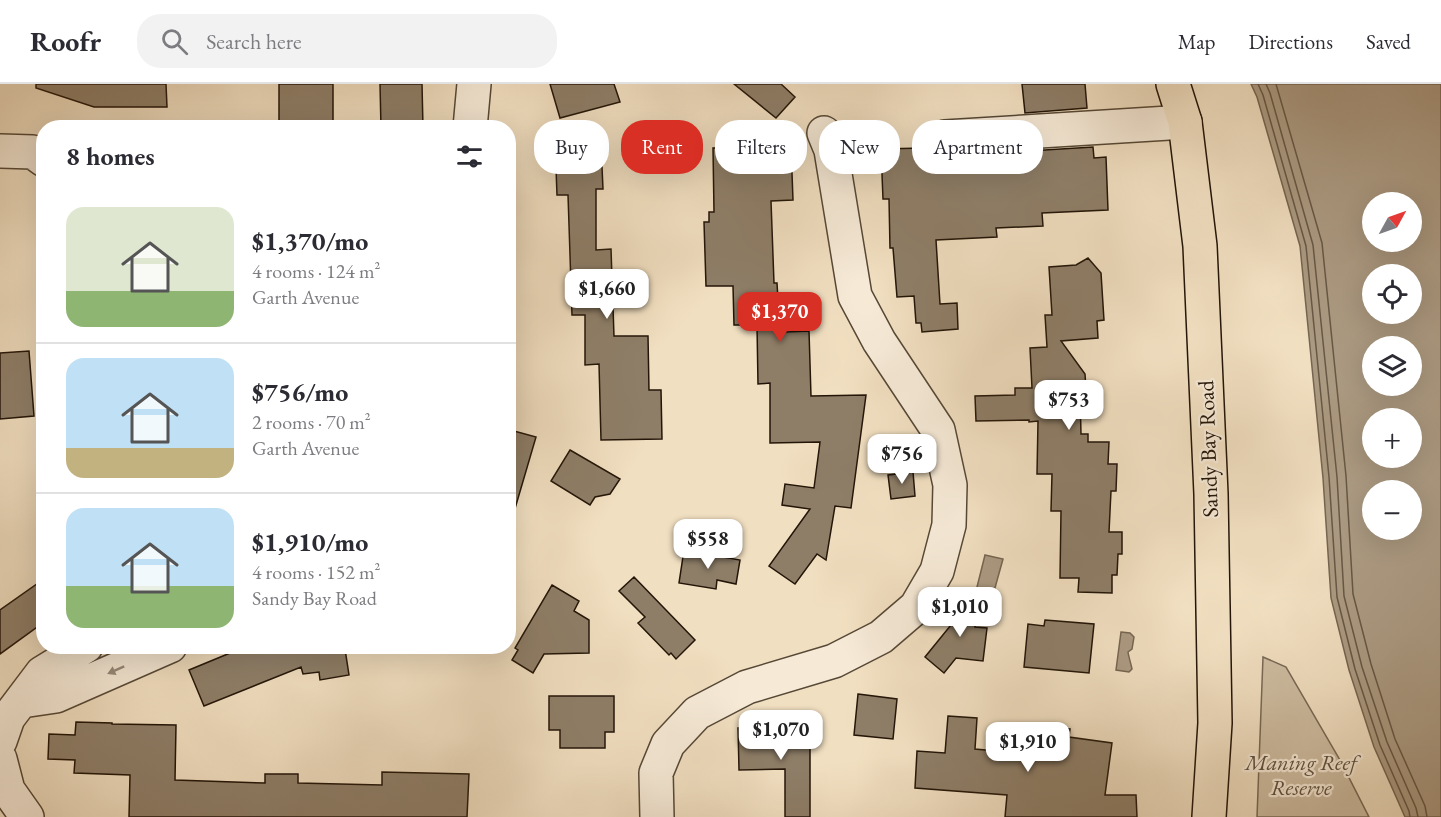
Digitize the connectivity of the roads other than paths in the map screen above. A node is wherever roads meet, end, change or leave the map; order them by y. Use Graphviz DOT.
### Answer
graph roads {
  1 [pos="474,84"];
  2 [pos="1173,84"];
  3 [pos="471,120"];
  4 [pos="1185,122"];
  5 [pos="1043,131"];
  6 [pos="0,151"];
  7 [pos="36,154"];
  8 [pos="36,173"];
  9 [pos="0,174"];
  10 [pos="835,174"];
  11 [pos="73,654"];
  12 [pos="152,654"];
  13 [pos="8,719"];
  14 [pos="0,759"];
  15 [pos="27,817"];
  16 [pos="657,817"];
  17 [pos="1209,817"];
  1 -- 3 [label="street"];
  2 -- 4 [label="main road, Sandy Bay Road"];
  4 -- 5 [label="street"];
  4 -- 17 [label="main road, Sandy Bay Road"];
  6 -- 7 [label="street"];
  8 -- 9 [label="street"];
  10 -- 16 [label="street"];
  11 -- 13 [label="street"];
  12 -- 13 [label="street, one-way"];
  14 -- 15 [label="street"];
}
